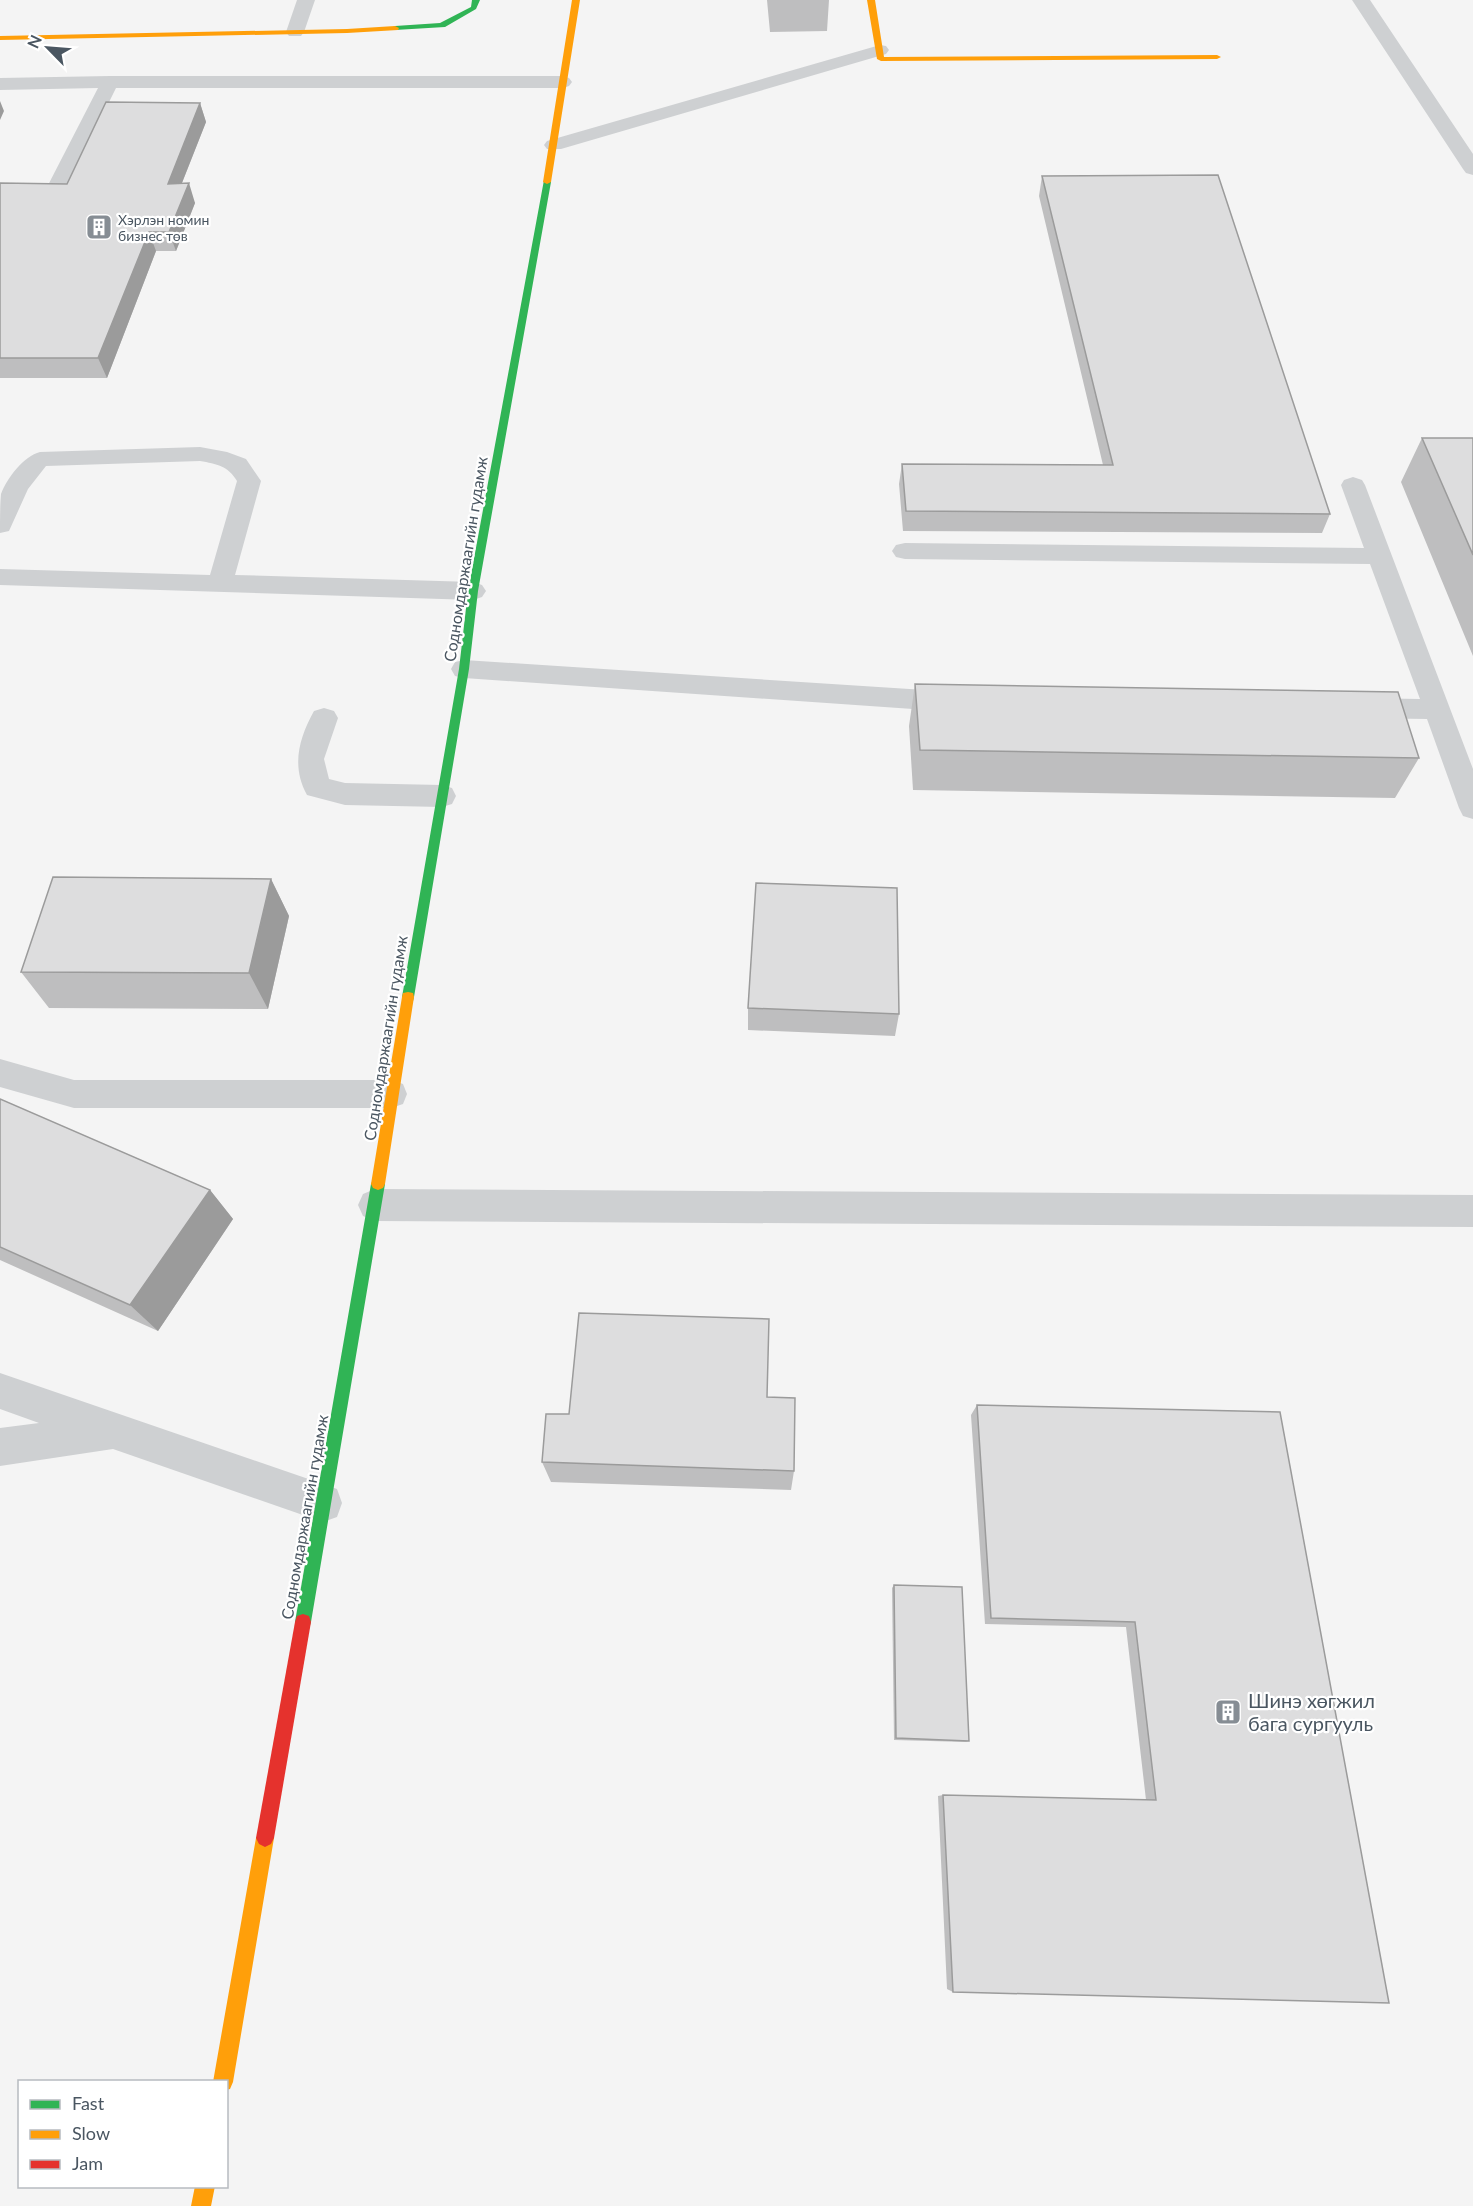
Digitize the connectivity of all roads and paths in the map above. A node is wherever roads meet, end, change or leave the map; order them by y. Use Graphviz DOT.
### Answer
graph roads {
  1 [pos="306,0"];
  2 [pos="476,0"];
  3 [pos="576,0"];
  4 [pos="871,0"];
  5 [pos="1361,0"];
  6 [pos="295,32"];
  7 [pos="0,38"];
  8 [pos="880,51"];
  9 [pos="1217,57"];
  10 [pos="110,82"];
  11 [pos="563,82"];
  12 [pos="0,84"];
  13 [pos="554,146"];
  14 [pos="1473,169"];
  15 [pos="55,191"];
  16 [pos="1353,485"];
  17 [pos="0,525"];
  18 [pos="905,550"];
  19 [pos="1380,556"];
  20 [pos="0,577"];
  21 [pos="220,584"];
  22 [pos="473,591"];
  23 [pos="464,669"];
  24 [pos="980,702"];
  25 [pos="1332,708"];
  26 [pos="1437,709"];
  27 [pos="324,718"];
  28 [pos="442,796"];
  29 [pos="1473,808"];
  30 [pos="0,1073"];
  31 [pos="391,1094"];
  32 [pos="375,1205"];
  33 [pos="1473,1211"];
  34 [pos="0,1391"];
  35 [pos="117,1431"];
  36 [pos="0,1447"];
  37 [pos="323,1503"];
  38 [pos="223,2080"];
  39 [pos="205,2188"];
  40 [pos="201,2206"];
  1 -- 6 [label="street"];
  2 -- 6 [label="main road"];
  3 -- 11 [label="main road, Содномдаржаагийн гудамж"];
  4 -- 8 [label="main road"];
  5 -- 14 [label="street"];
  6 -- 7 [label="main road"];
  8 -- 9 [label="main road"];
  8 -- 13 [label="street"];
  10 -- 11 [label="street"];
  10 -- 12 [label="street"];
  10 -- 15 [label="street"];
  11 -- 13 [label="main road, Содномдаржаагийн гудамж"];
  13 -- 22 [label="main road, Содномдаржаагийн гудамж"];
  16 -- 19 [label="street"];
  17 -- 21 [label="street"];
  18 -- 19 [label="street"];
  19 -- 26 [label="street"];
  20 -- 21 [label="street"];
  21 -- 22 [label="street"];
  22 -- 23 [label="main road, Содномдаржаагийн гудамж"];
  23 -- 24 [label="street"];
  23 -- 28 [label="main road, Содномдаржаагийн гудамж"];
  25 -- 26 [label="street"];
  26 -- 29 [label="street"];
  27 -- 28 [label="street"];
  28 -- 31 [label="main road, Содномдаржаагийн гудамж"];
  30 -- 31 [label="street"];
  31 -- 32 [label="main road, Содномдаржаагийн гудамж"];
  32 -- 33 [label="street"];
  32 -- 37 [label="main road, Содномдаржаагийн гудамж"];
  34 -- 35 [label="street"];
  35 -- 36 [label="street"];
  35 -- 37 [label="street"];
  37 -- 38 [label="main road, Содномдаржаагийн гудамж"];
  39 -- 40 [label="main road"];
}
